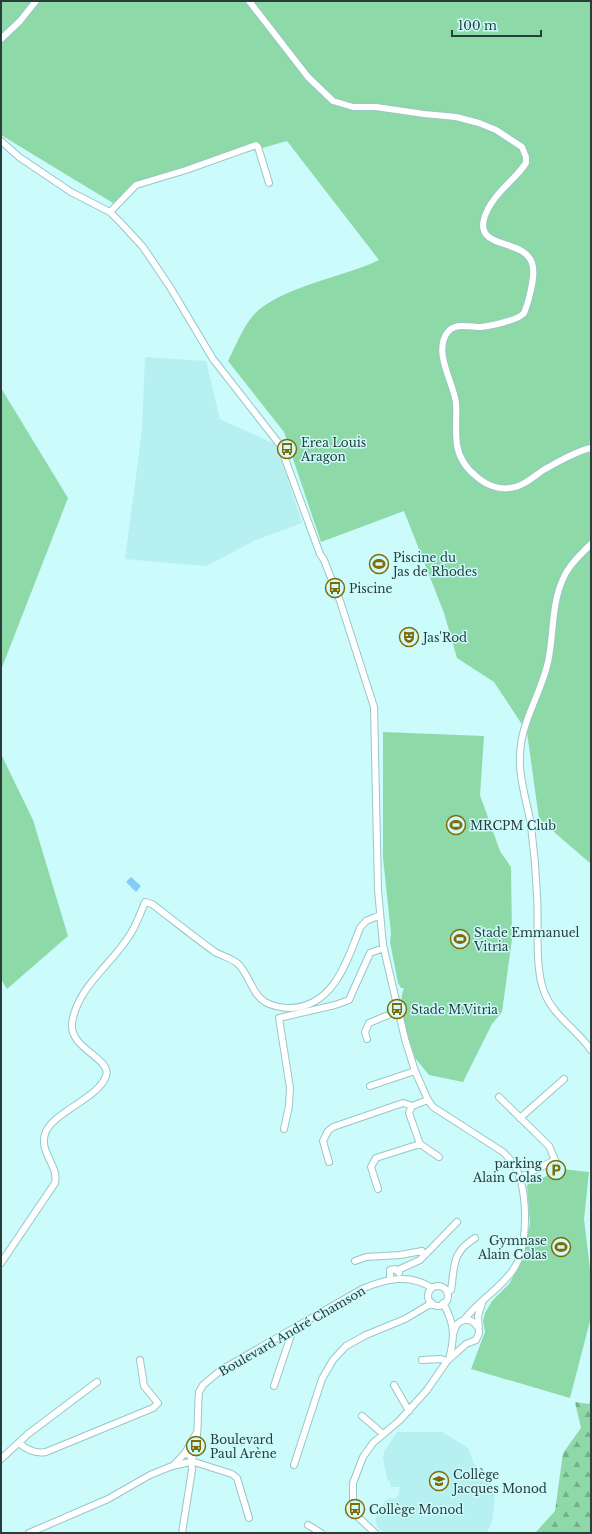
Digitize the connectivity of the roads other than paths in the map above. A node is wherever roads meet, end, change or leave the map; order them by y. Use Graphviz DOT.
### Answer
graph roads {
  1 [pos="36,1"];
  2 [pos="249,1"];
  3 [pos="1,40"];
  4 [pos="1,141"];
  5 [pos="269,183"];
  6 [pos="110,212"];
  7 [pos="591,448"];
  8 [pos="591,544"];
  9 [pos="380,915"];
  10 [pos="384,948"];
  11 [pos="398,1011"];
  12 [pos="366,1039"];
  13 [pos="591,1050"];
  14 [pos="415,1071"];
  15 [pos="564,1079"];
  16 [pos="370,1086"];
  17 [pos="499,1097"];
  18 [pos="428,1100"];
  19 [pos="412,1106"];
  20 [pos="520,1118"];
  21 [pos="284,1129"];
  22 [pos="420,1144"];
  23 [pos="439,1157"];
  24 [pos="329,1162"];
  25 [pos="519,1178"];
  26 [pos="378,1190"];
  27 [pos="457,1222"];
  28 [pos="475,1238"];
  29 [pos="423,1255"];
  30 [pos="355,1261"];
  31 [pos="1,1263"];
  32 [pos="398,1270"];
  33 [pos="400,1279"];
  34 [pos="390,1280"];
  35 [pos="432,1288"];
  36 [pos="447,1292"];
  37 [pos="483,1300"];
  38 [pos="432,1303"];
  39 [pos="444,1303"];
  40 [pos="449,1313"];
  41 [pos="462,1321"];
  42 [pos="477,1326"];
  43 [pos="293,1330"];
  44 [pos="454,1333"];
  45 [pos="466,1344"];
  46 [pos="140,1360"];
  47 [pos="422,1360"];
  48 [pos="448,1360"];
  49 [pos="97,1382"];
  50 [pos="394,1385"];
  51 [pos="274,1386"];
  52 [pos="409,1411"];
  53 [pos="362,1416"];
  54 [pos="196,1434"];
  55 [pos="383,1434"];
  56 [pos="19,1443"];
  57 [pos="184,1455"];
  58 [pos="1,1459"];
  59 [pos="189,1462"];
  60 [pos="294,1465"];
  61 [pos="172,1466"];
  62 [pos="249,1518"];
  63 [pos="308,1525"];
  64 [pos="29,1533"];
  65 [pos="182,1533"];
  66 [pos="321,1533"];
  67 [pos="375,1533"];
  1 -- 3 [label="street"];
  2 -- 7 [label="street"];
  4 -- 6 [label="street"];
  5 -- 6 [label="street"];
  6 -- 9 [label="street"];
  8 -- 13 [label="street"];
  9 -- 10 [label="street"];
  9 -- 31 [label="street"];
  10 -- 11 [label="street"];
  10 -- 21 [label="street"];
  11 -- 12 [label="street"];
  11 -- 14 [label="street"];
  14 -- 16 [label="street"];
  14 -- 18 [label="street"];
  15 -- 20 [label="street"];
  17 -- 20 [label="street"];
  18 -- 19 [label="street"];
  18 -- 25 [label="street"];
  19 -- 22 [label="street"];
  19 -- 24 [label="street"];
  20 -- 25 [label="street"];
  22 -- 23 [label="street"];
  22 -- 26 [label="street"];
  25 -- 37 [label="street"];
  27 -- 29 [label="street"];
  28 -- 36 [label="street"];
  29 -- 30 [label="street"];
  29 -- 32 [label="street"];
  32 -- 33 [label="street"];
  32 -- 34 [label="street"];
  33 -- 34 [label="street, Boulevard André Chamson"];
  33 -- 35 [label="street, Boulevard André Chamson"];
  34 -- 43 [label="street, Boulevard André Chamson"];
  35 -- 36 [label="street"];
  35 -- 38 [label="street"];
  36 -- 39 [label="street"];
  37 -- 41 [label="street"];
  37 -- 42 [label="street"];
  38 -- 39 [label="street"];
  38 -- 60 [label="street"];
  39 -- 40 [label="street"];
  40 -- 41 [label="street"];
  40 -- 44 [label="street"];
  41 -- 42 [label="street"];
  41 -- 44 [label="street"];
  42 -- 45 [label="street"];
  43 -- 51 [label="street"];
  43 -- 54 [label="street, Boulevard André Chamson"];
  44 -- 45 [label="street"];
  44 -- 48 [label="street"];
  45 -- 48 [label="street"];
  46 -- 56 [label="street"];
  47 -- 48 [label="street"];
  48 -- 52 [label="street"];
  49 -- 56 [label="street"];
  50 -- 52 [label="street"];
  52 -- 55 [label="street"];
  53 -- 55 [label="street"];
  54 -- 57 [label="street, Boulevard André Chamson"];
  54 -- 59 [label="street, Boulevard André Chamson"];
  55 -- 67 [label="street"];
  56 -- 58 [label="street"];
  57 -- 59 [label="street"];
  57 -- 61 [label="street"];
  59 -- 61 [label="street"];
  59 -- 62 [label="street"];
  59 -- 65 [label="street, Boulevard André Chamson"];
  61 -- 64 [label="street"];
  63 -- 66 [label="street"];
}
